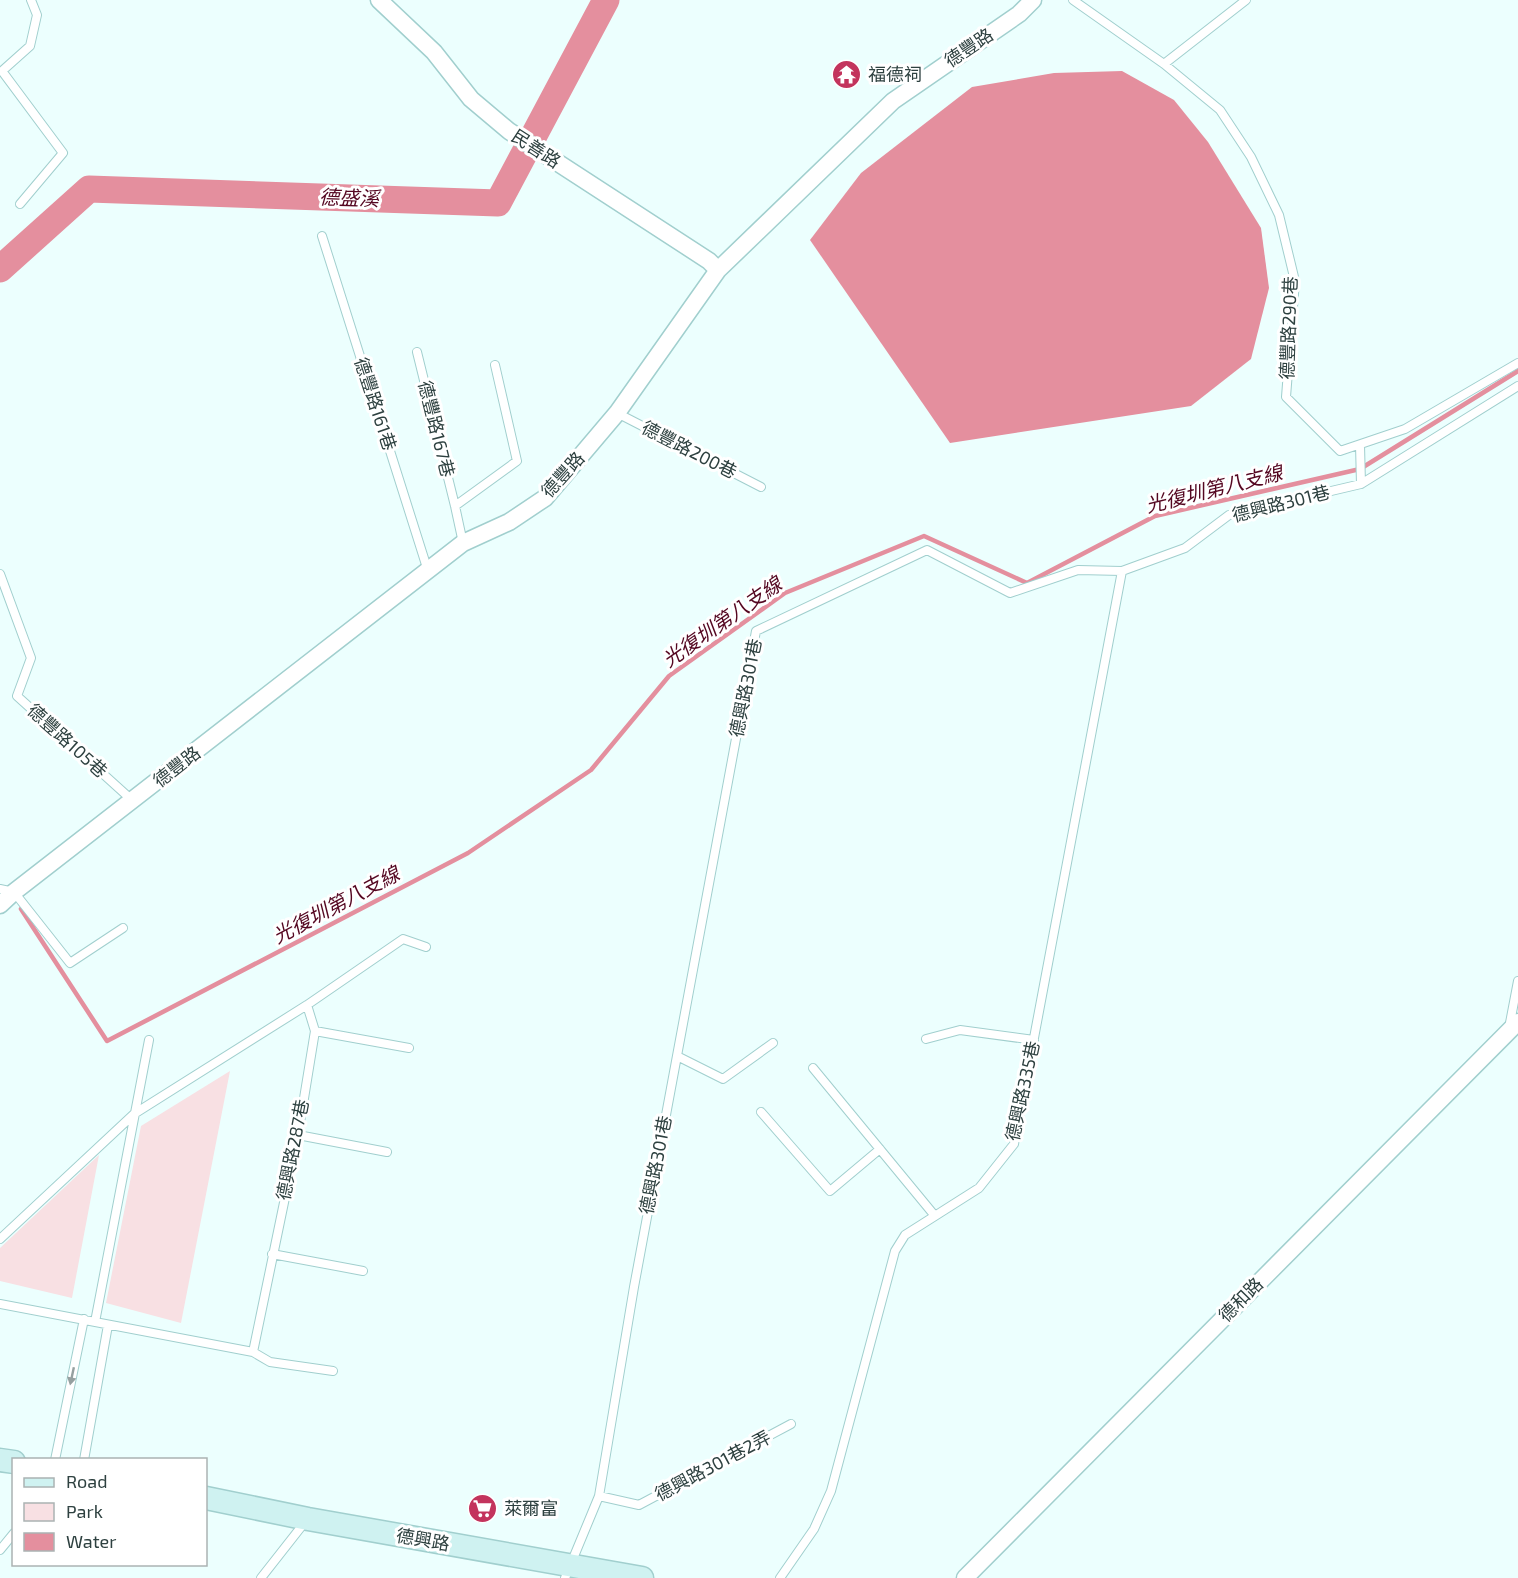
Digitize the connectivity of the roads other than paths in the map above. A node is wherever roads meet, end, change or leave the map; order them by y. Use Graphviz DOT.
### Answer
graph roads {
  1 [pos="32,0"];
  2 [pos="379,0"];
  3 [pos="1033,0"];
  4 [pos="1073,0"];
  5 [pos="1246,0"];
  6 [pos="1164,64"];
  7 [pos="20,204"];
  8 [pos="322,236"];
  9 [pos="718,270"];
  10 [pos="417,352"];
  11 [pos="1518,363"];
  12 [pos="495,365"];
  13 [pos="1518,386"];
  14 [pos="617,413"];
  15 [pos="1360,445"];
  16 [pos="1360,484"];
  17 [pos="761,487"];
  18 [pos="455,506"];
  19 [pos="463,543"];
  20 [pos="428,571"];
  21 [pos="1122,571"];
  22 [pos="0,574"];
  23 [pos="133,801"];
  24 [pos="7,890"];
  25 [pos="0,905"];
  26 [pos="123,928"];
  27 [pos="426,947"];
  28 [pos="1518,981"];
  29 [pos="307,1005"];
  30 [pos="1513,1026"];
  31 [pos="315,1032"];
  32 [pos="926,1039"];
  33 [pos="149,1040"];
  34 [pos="1034,1040"];
  35 [pos="773,1043"];
  36 [pos="409,1048"];
  37 [pos="677,1056"];
  38 [pos="813,1068"];
  39 [pos="761,1112"];
  40 [pos="134,1114"];
  41 [pos="298,1135"];
  42 [pos="880,1149"];
  43 [pos="387,1152"];
  44 [pos="935,1216"];
  45 [pos="0,1239"];
  46 [pos="272,1254"];
  47 [pos="363,1271"];
  48 [pos="0,1304"];
  49 [pos="84,1319"];
  50 [pos="95,1322"];
  51 [pos="108,1325"];
  52 [pos="253,1352"];
  53 [pos="333,1371"];
  54 [pos="791,1424"];
  55 [pos="55,1458"];
  56 [pos="84,1458"];
  57 [pos="599,1496"];
  58 [pos="207,1498"];
  59 [pos="308,1519"];
  60 [pos="12,1535"];
  61 [pos="0,1550"];
  62 [pos="568,1572"];
  63 [pos="261,1578"];
  64 [pos="642,1578"];
  65 [pos="780,1578"];
  66 [pos="964,1578"];
  1 -- 7 [label="lane"];
  2 -- 9 [label="street, 民善路"];
  3 -- 9 [label="street, 德豐路"];
  4 -- 6 [label="lane, 德豐路290巷"];
  5 -- 6 [label="lane"];
  6 -- 15 [label="lane, 德豐路290巷"];
  8 -- 20 [label="lane, 德豐路161巷"];
  9 -- 14 [label="street, 德豐路"];
  10 -- 18 [label="lane, 德豐路167巷"];
  11 -- 15 [label="lane, 德豐路290巷"];
  12 -- 18 [label="lane, 德豐路167巷"];
  13 -- 16 [label="lane, 德興路301巷"];
  14 -- 17 [label="lane, 德豐路200巷"];
  14 -- 19 [label="street, 德豐路"];
  15 -- 16 [label="lane"];
  16 -- 21 [label="lane, 德興路301巷"];
  18 -- 19 [label="lane, 德豐路167巷"];
  19 -- 20 [label="street, 德豐路"];
  20 -- 23 [label="street, 德豐路"];
  21 -- 34 [label="lane, 德興路335巷"];
  21 -- 37 [label="lane, 德興路301巷"];
  22 -- 23 [label="lane, 德豐路105巷"];
  23 -- 24 [label="street, 德豐路"];
  24 -- 25 [label="street, 德豐路"];
  24 -- 26 [label="lane"];
  27 -- 29 [label="lane"];
  28 -- 30 [label="lane"];
  29 -- 31 [label="lane, 德興路287巷"];
  29 -- 40 [label="lane"];
  30 -- 66 [label="street, 德和路"];
  31 -- 36 [label="lane"];
  31 -- 41 [label="lane, 德興路287巷"];
  32 -- 34 [label="lane"];
  33 -- 40 [label="lane"];
  34 -- 44 [label="lane, 德興路335巷"];
  35 -- 37 [label="lane"];
  37 -- 57 [label="lane, 德興路301巷"];
  38 -- 42 [label="lane"];
  39 -- 42 [label="lane"];
  40 -- 45 [label="lane"];
  40 -- 50 [label="lane"];
  41 -- 43 [label="lane"];
  41 -- 46 [label="lane, 德興路287巷"];
  42 -- 44 [label="lane"];
  44 -- 65 [label="lane, 德興路335巷"];
  46 -- 47 [label="lane"];
  46 -- 52 [label="lane, 德興路287巷"];
  48 -- 49 [label="lane"];
  49 -- 50 [label="lane"];
  49 -- 55 [label="lane, one-way"];
  50 -- 51 [label="lane"];
  51 -- 52 [label="lane"];
  51 -- 56 [label="lane"];
  52 -- 53 [label="lane"];
  54 -- 57 [label="lane, 德興路301巷2弄"];
  57 -- 62 [label="lane, 德興路301巷"];
  58 -- 59 [label="main road, 德興路"];
  59 -- 62 [label="main road, 德興路"];
  59 -- 63 [label="lane"];
  60 -- 61 [label="lane"];
  62 -- 64 [label="main road, 德興路"];
}
